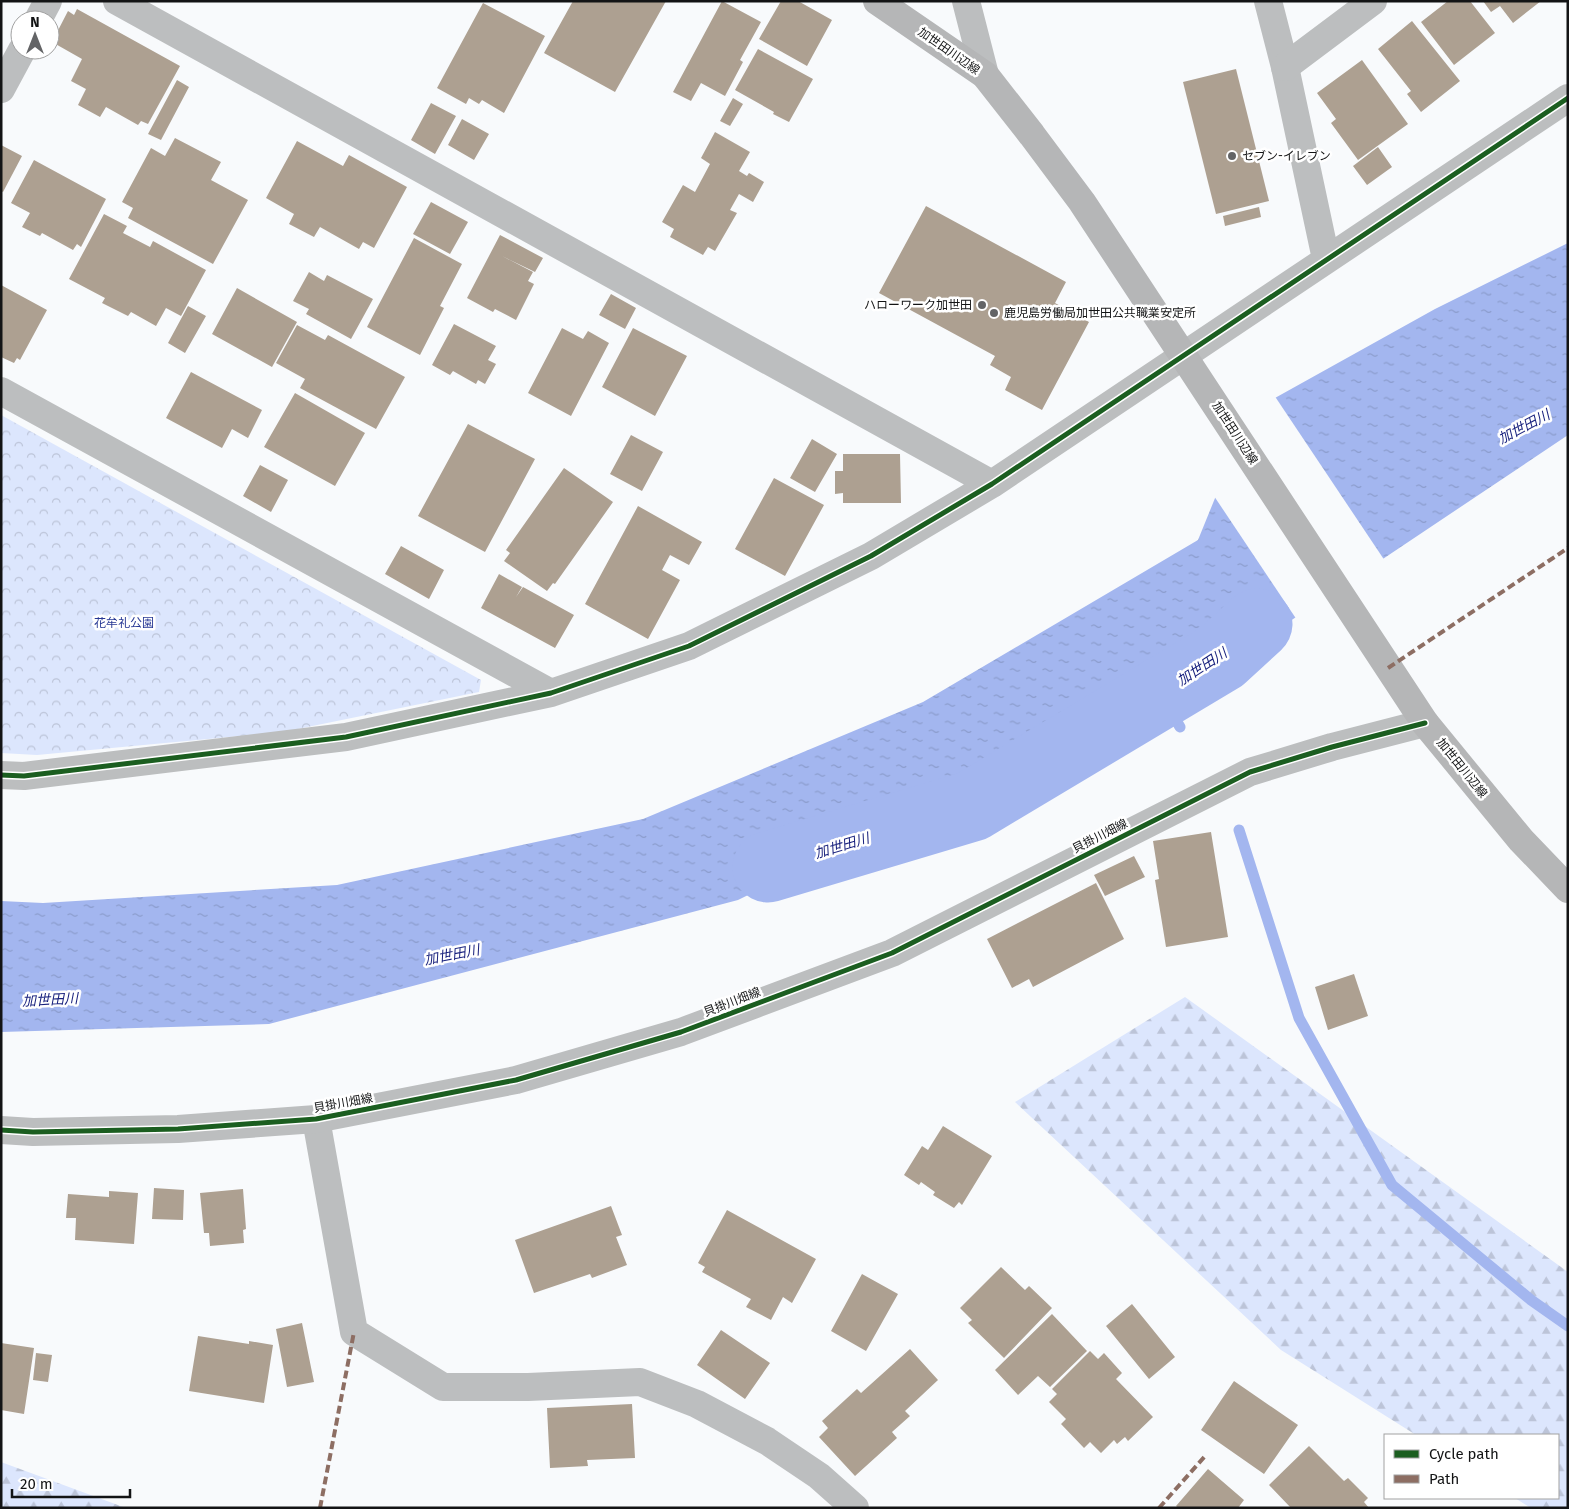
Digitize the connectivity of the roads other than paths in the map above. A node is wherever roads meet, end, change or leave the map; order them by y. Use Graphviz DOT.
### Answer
graph roads {
  1 [pos="116,1"];
  2 [pos="878,1"];
  3 [pos="966,1"];
  4 [pos="1268,1"];
  5 [pos="1372,1"];
  6 [pos="17,60"];
  7 [pos="1285,67"];
  8 [pos="985,76"];
  9 [pos="1,90"];
  10 [pos="1568,98"];
  11 [pos="1326,259"];
  12 [pos="1184,356"];
  13 [pos="1,392"];
  14 [pos="992,484"];
  15 [pos="551,693"];
  16 [pos="1425,723"];
  17 [pos="1,775"];
  18 [pos="1568,889"];
  19 [pos="316,1119"];
  20 [pos="1,1130"];
  21 [pos="855,1508"];
  1 -- 14 [label="street"];
  2 -- 8 [label="main road, 加世田川辺線"];
  3 -- 8 [label="street"];
  4 -- 7 [label="street"];
  5 -- 7 [label="street"];
  6 -- 9 [label="street"];
  7 -- 11 [label="street"];
  8 -- 12 [label="main road, 加世田川辺線"];
  10 -- 11 [label="street"];
  11 -- 12 [label="street"];
  12 -- 14 [label="street"];
  12 -- 16 [label="main road, 加世田川辺線"];
  13 -- 15 [label="street"];
  14 -- 15 [label="street"];
  15 -- 17 [label="street"];
  16 -- 18 [label="main road, 加世田川辺線"];
  16 -- 19 [label="street, 貝掛川畑線"];
  19 -- 20 [label="street, 貝掛川畑線"];
  19 -- 21 [label="street"];
}
